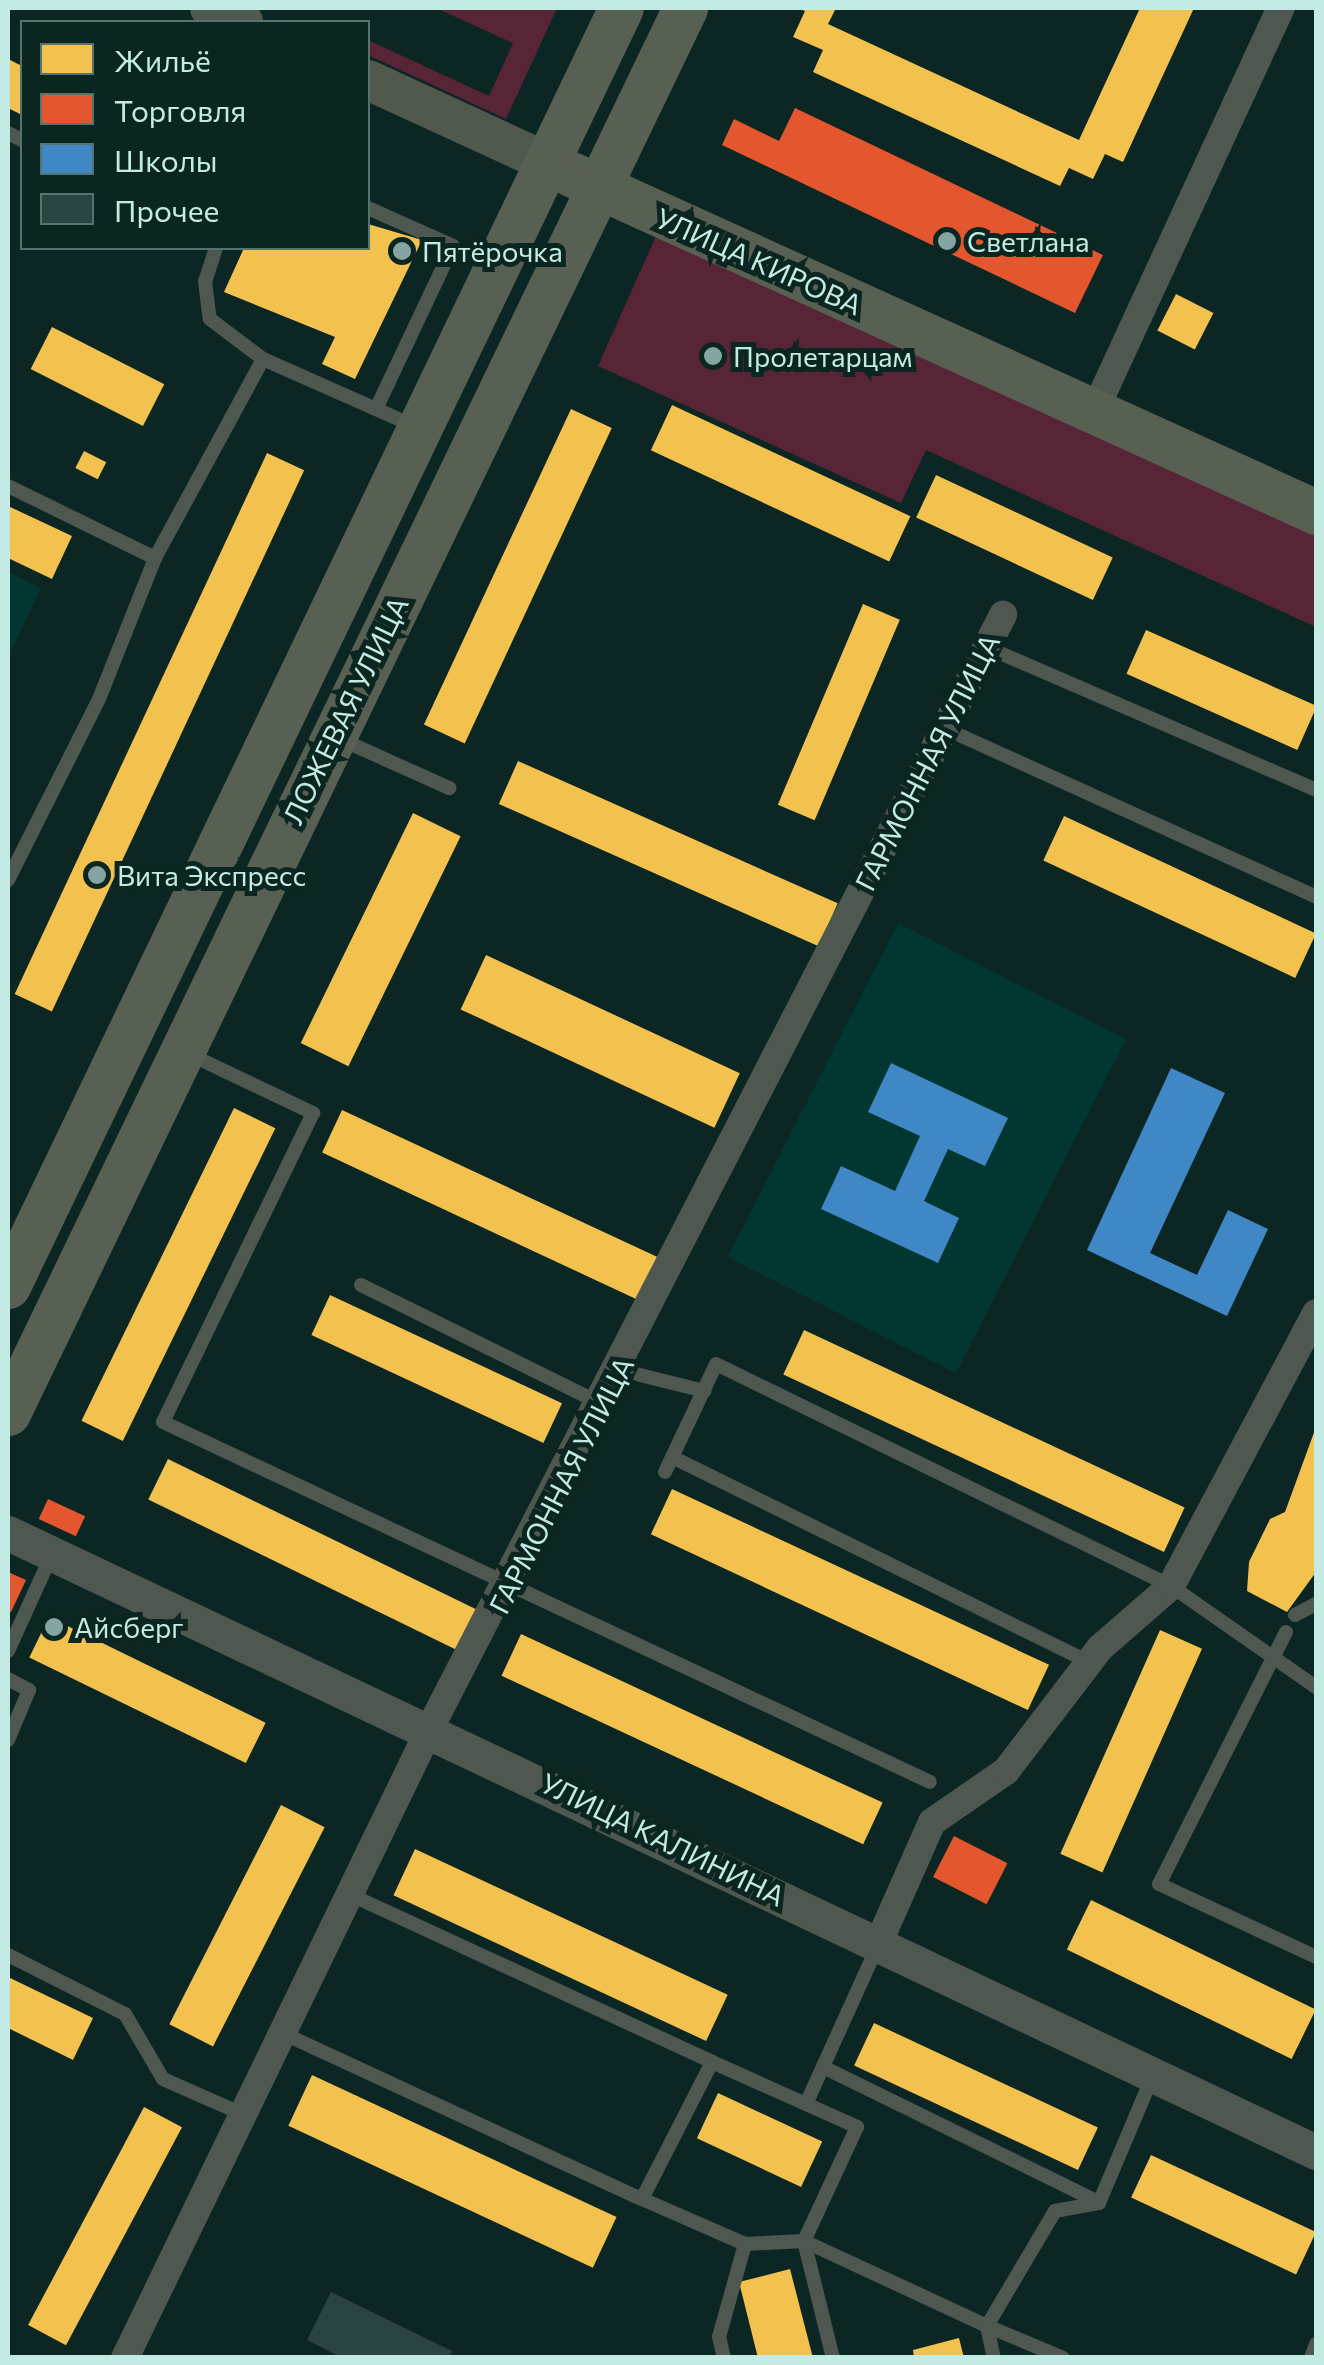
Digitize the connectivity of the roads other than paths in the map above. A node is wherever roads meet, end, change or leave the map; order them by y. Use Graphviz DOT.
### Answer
graph roads {
  1 [pos="210,8"];
  2 [pos="685,8"];
  3 [pos="1281,8"];
  4 [pos="613,10"];
  5 [pos="237,20"];
  6 [pos="370,81"];
  7 [pos="546,162"];
  8 [pos="598,188"];
  9 [pos="370,209"];
  10 [pos="215,250"];
  11 [pos="263,359"];
  12 [pos="1094,412"];
  13 [pos="396,418"];
  14 [pos="8,486"];
  15 [pos="1316,512"];
  16 [pos="154,558"];
  17 [pos="1003,615"];
  18 [pos="986,647"];
  19 [pos="944,728"];
  20 [pos="333,736"];
  21 [pos="449,788"];
  22 [pos="1316,790"];
  23 [pos="8,880"];
  24 [pos="1316,897"];
  25 [pos="182,1051"];
  26 [pos="361,1285"];
  27 [pos="8,1286"];
  28 [pos="1316,1313"];
  29 [pos="1308,1352"];
  30 [pos="620,1370"];
  31 [pos="704,1390"];
  32 [pos="602,1404"];
  33 [pos="8,1413"];
  34 [pos="8,1533"];
  35 [pos="52,1553"];
  36 [pos="511,1586"];
  37 [pos="1171,1586"];
  38 [pos="1316,1604"];
  39 [pos="1295,1615"];
  40 [pos="1286,1632"];
  41 [pos="8,1650"];
  42 [pos="1089,1662"];
  43 [pos="1271,1662"];
  44 [pos="8,1679"];
  45 [pos="1316,1687"];
  46 [pos="431,1726"];
  47 [pos="8,1740"];
  48 [pos="930,1782"];
  49 [pos="351,1895"];
  50 [pos="878,1944"];
  51 [pos="8,1956"];
  52 [pos="1316,1957"];
  53 [pos="281,2032"];
  54 [pos="712,2062"];
  55 [pos="824,2068"];
  56 [pos="1154,2075"];
  57 [pos="806,2104"];
  58 [pos="240,2113"];
  59 [pos="1316,2152"];
  60 [pos="642,2199"];
  61 [pos="1099,2202"];
  62 [pos="804,2241"];
  63 [pos="744,2244"];
  64 [pos="986,2326"];
  65 [pos="1316,2344"];
  66 [pos="125,2358"];
  67 [pos="724,2358"];
  68 [pos="833,2358"];
  69 [pos="994,2358"];
  70 [pos="1062,2358"];
  71 [pos="1310,2358"];
  1 -- 5 [label="main road"];
  2 -- 8 [label="main road, ЛОЖЕВАЯ УЛИЦА"];
  3 -- 12 [label="street"];
  4 -- 7 [label="main road, ЛОЖЕВАЯ УЛИЦА"];
  6 -- 7 [label="main road, УЛИЦА КИРОВА"];
  7 -- 8 [label="main road, УЛИЦА КИРОВА"];
  7 -- 13 [label="main road, ЛОЖЕВАЯ УЛИЦА"];
  8 -- 12 [label="main road, УЛИЦА КИРОВА"];
  8 -- 20 [label="main road, ЛОЖЕВАЯ УЛИЦА"];
  9 -- 13 [label="lane"];
  10 -- 11 [label="lane"];
  11 -- 13 [label="lane"];
  11 -- 16 [label="lane"];
  12 -- 15 [label="main road, УЛИЦА КИРОВА"];
  13 -- 27 [label="main road, ЛОЖЕВАЯ УЛИЦА"];
  14 -- 16 [label="lane"];
  16 -- 23 [label="lane"];
  17 -- 18 [label="street, ГАРМОННАЯ УЛИЦА"];
  18 -- 19 [label="street, ГАРМОННАЯ УЛИЦА"];
  18 -- 22 [label="lane"];
  19 -- 24 [label="lane"];
  19 -- 30 [label="street, ГАРМОННАЯ УЛИЦА"];
  20 -- 21 [label="lane"];
  20 -- 25 [label="main road, ЛОЖЕВАЯ УЛИЦА"];
  25 -- 33 [label="main road, ЛОЖЕВАЯ УЛИЦА"];
  25 -- 36 [label="lane"];
  26 -- 32 [label="lane"];
  28 -- 29 [label="street"];
  29 -- 37 [label="street"];
  30 -- 31 [label="lane"];
  30 -- 32 [label="street, ГАРМОННАЯ УЛИЦА"];
  31 -- 37 [label="lane"];
  31 -- 42 [label="lane"];
  32 -- 36 [label="street, ГАРМОННАЯ УЛИЦА"];
  34 -- 35 [label="street, УЛИЦА КАЛИНИНА"];
  35 -- 41 [label="lane"];
  35 -- 46 [label="street, УЛИЦА КАЛИНИНА"];
  36 -- 46 [label="street, ГАРМОННАЯ УЛИЦА"];
  36 -- 48 [label="lane"];
  37 -- 42 [label="street"];
  37 -- 43 [label="lane"];
  38 -- 39 [label="lane"];
  40 -- 43 [label="lane"];
  42 -- 50 [label="street"];
  43 -- 45 [label="lane"];
  43 -- 52 [label="lane"];
  44 -- 47 [label="lane"];
  46 -- 49 [label="street, ГАРМОННАЯ УЛИЦА"];
  46 -- 50 [label="street, УЛИЦА КАЛИНИНА"];
  49 -- 53 [label="street, ГАРМОННАЯ УЛИЦА"];
  49 -- 54 [label="lane"];
  50 -- 55 [label="lane"];
  50 -- 56 [label="street, УЛИЦА КАЛИНИНА"];
  51 -- 58 [label="lane"];
  53 -- 58 [label="street, ГАРМОННАЯ УЛИЦА"];
  53 -- 60 [label="lane"];
  54 -- 57 [label="lane"];
  54 -- 60 [label="lane"];
  55 -- 57 [label="lane"];
  55 -- 61 [label="lane"];
  56 -- 59 [label="street, УЛИЦА КАЛИНИНА"];
  56 -- 61 [label="lane"];
  57 -- 62 [label="lane"];
  58 -- 66 [label="street, ГАРМОННАЯ УЛИЦА"];
  60 -- 63 [label="lane"];
  61 -- 64 [label="lane"];
  62 -- 63 [label="lane"];
  62 -- 64 [label="lane"];
  62 -- 68 [label="lane"];
  63 -- 67 [label="lane"];
  64 -- 69 [label="lane"];
  64 -- 70 [label="lane"];
  65 -- 71 [label="lane"];
}
